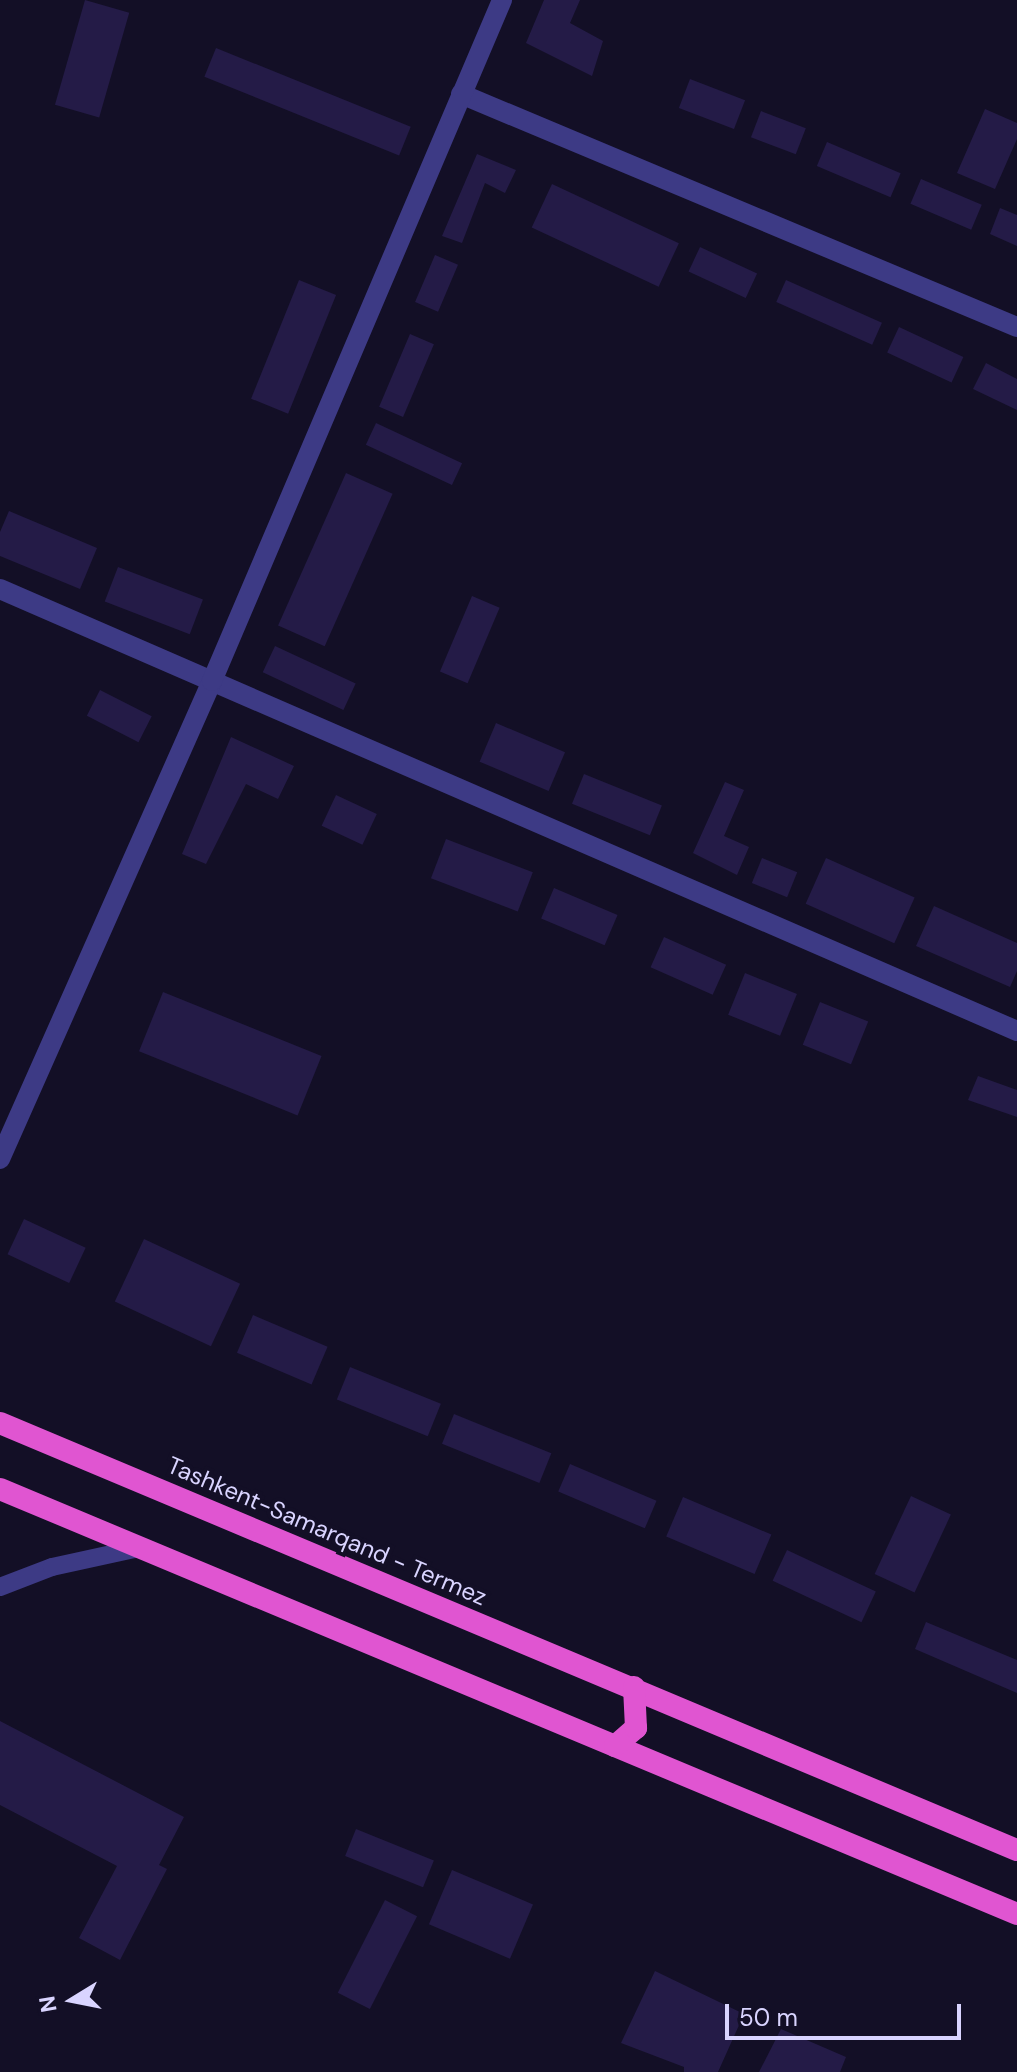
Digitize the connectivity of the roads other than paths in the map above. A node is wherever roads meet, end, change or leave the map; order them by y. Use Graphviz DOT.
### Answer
graph roads {
  1 [pos="502,0"];
  2 [pos="461,94"];
  3 [pos="1017,327"];
  4 [pos="0,589"];
  5 [pos="212,681"];
  6 [pos="1017,1031"];
  7 [pos="0,1159"];
  8 [pos="0,1423"];
  9 [pos="0,1489"];
  10 [pos="139,1548"];
  11 [pos="0,1587"];
  12 [pos="634,1687"];
  13 [pos="615,1746"];
  14 [pos="1017,1850"];
  15 [pos="1017,1914"];
  1 -- 2 [label="street"];
  2 -- 3 [label="street"];
  2 -- 5 [label="street"];
  4 -- 5 [label="street"];
  5 -- 6 [label="street"];
  5 -- 7 [label="street"];
  8 -- 12 [label="highway, Tashkent-Samarqand - Termez"];
  9 -- 10 [label="highway"];
  10 -- 11 [label="lane"];
  10 -- 13 [label="highway"];
  12 -- 13 [label="highway"];
  12 -- 14 [label="highway, Tashkent-Samarqand - Termez"];
  13 -- 15 [label="highway"];
}
